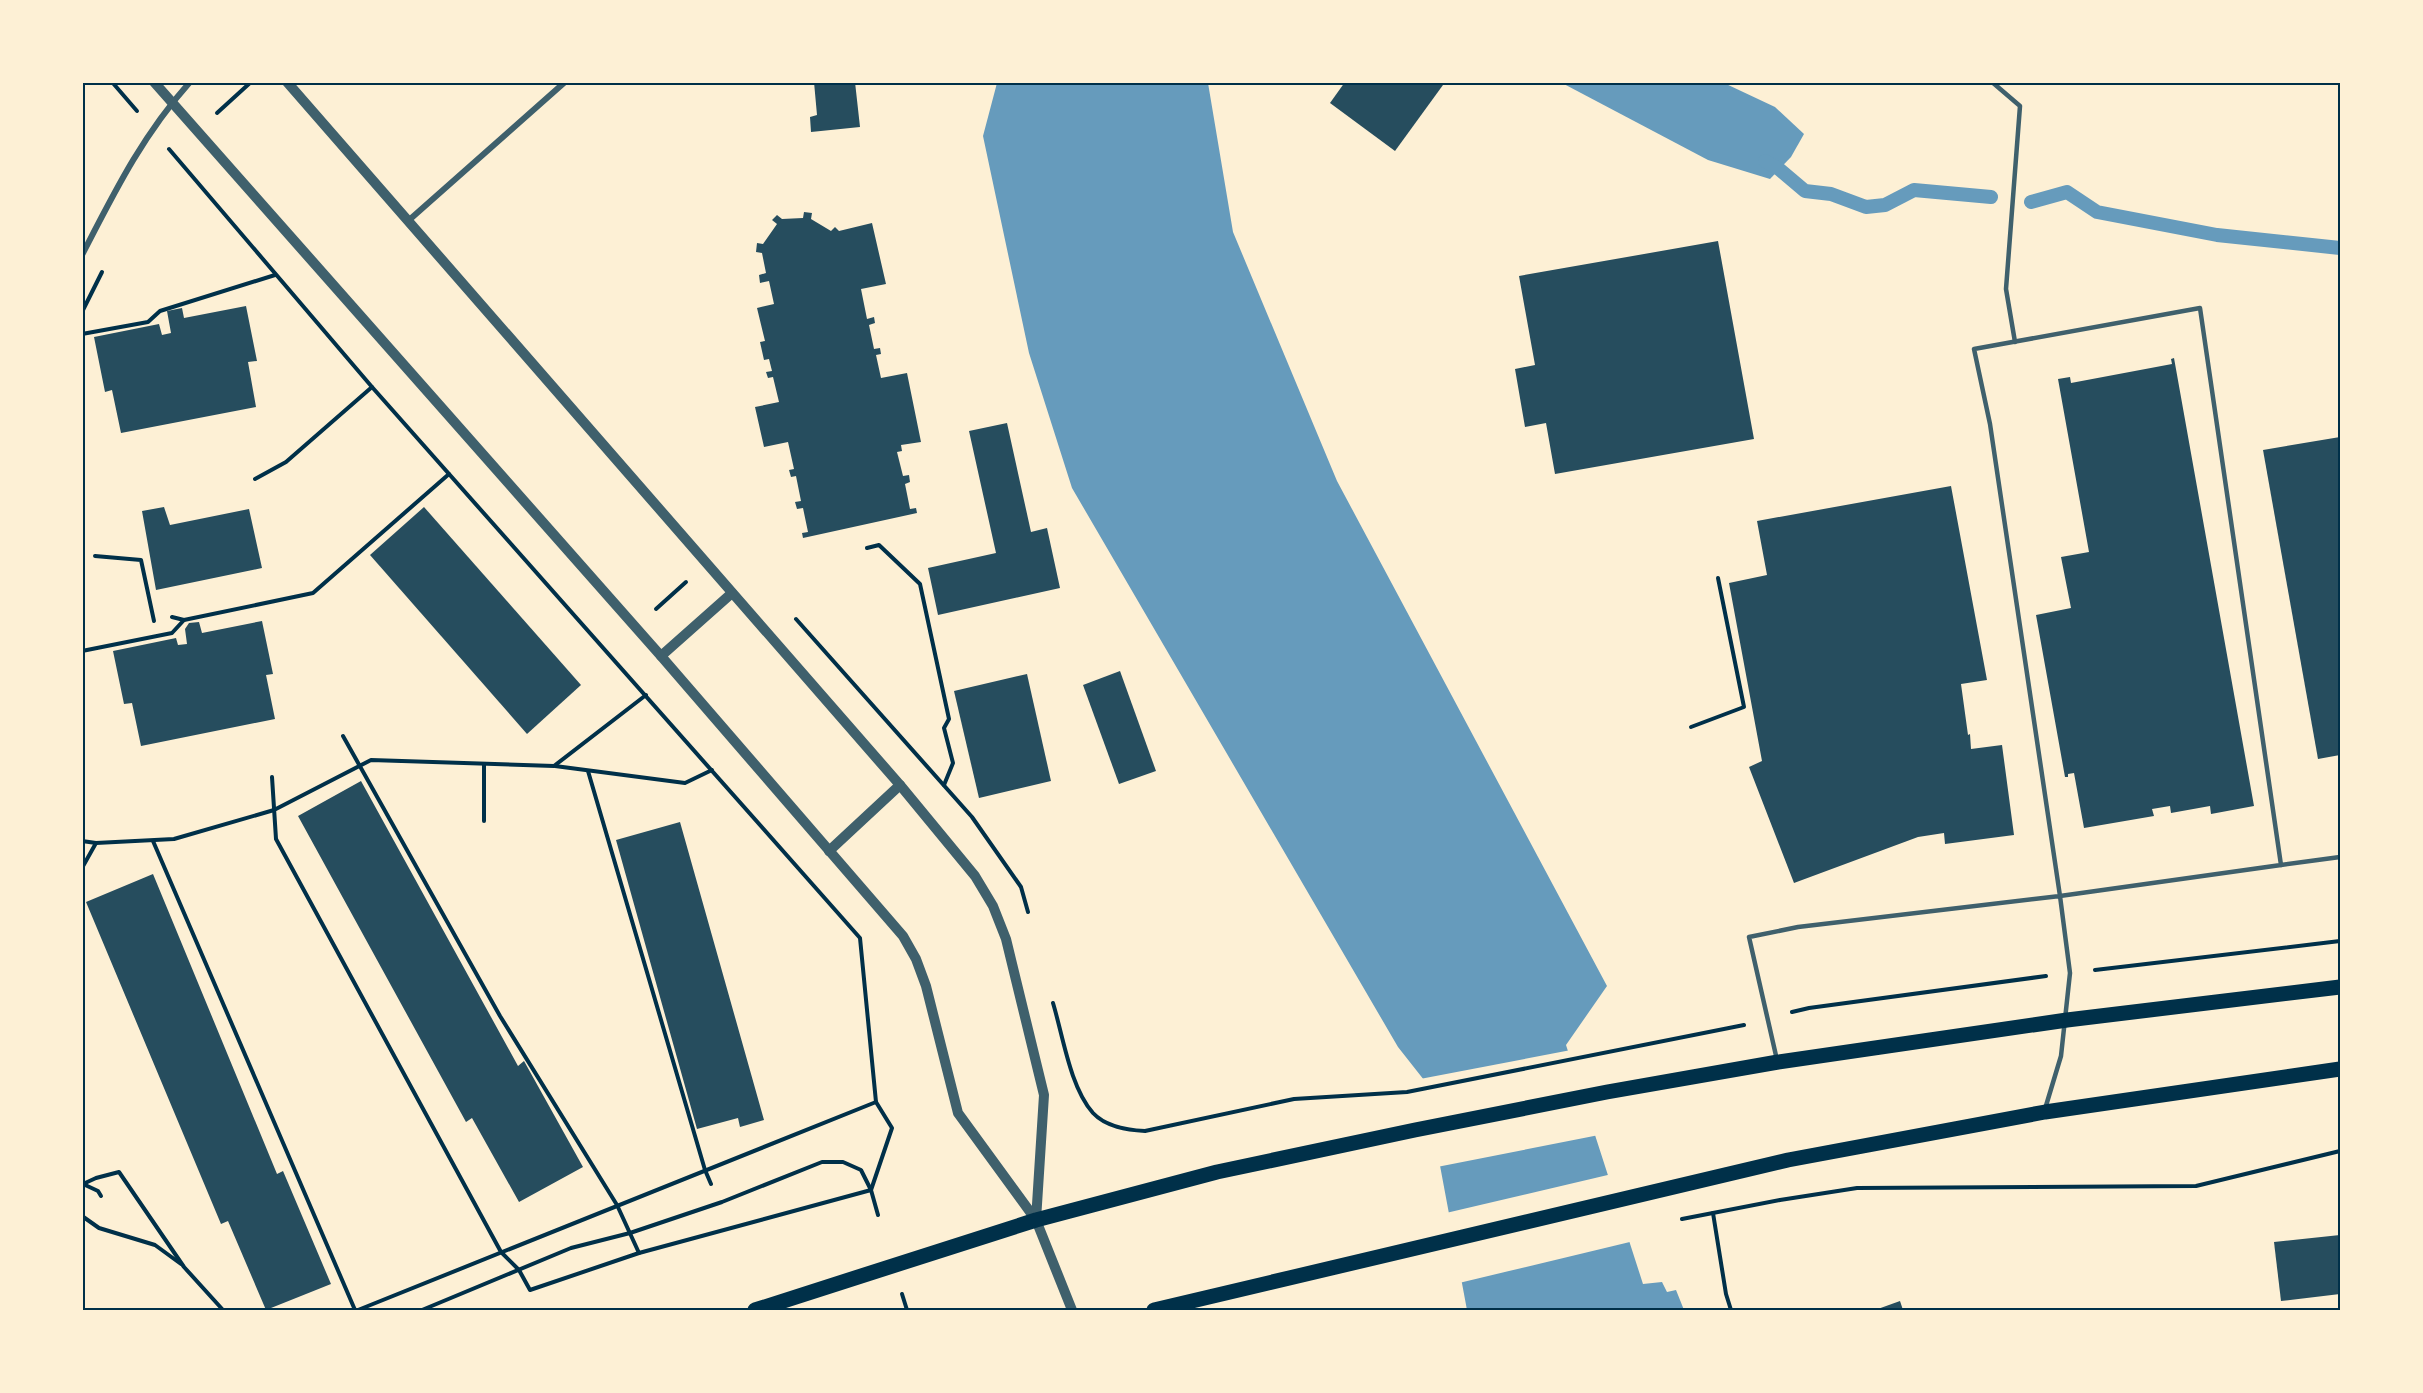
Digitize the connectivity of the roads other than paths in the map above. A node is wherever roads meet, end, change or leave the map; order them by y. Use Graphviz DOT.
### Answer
graph roads {
  1 [pos="154,82"];
  2 [pos="190,82"];
  3 [pos="287,82"];
  4 [pos="565,82"];
  5 [pos="1992,82"];
  6 [pos="172,102"];
  7 [pos="408,221"];
  8 [pos="82,255"];
  9 [pos="2015,342"];
  10 [pos="732,593"];
  11 [pos="661,656"];
  12 [pos="900,785"];
  13 [pos="829,851"];
  14 [pos="2340,857"];
  15 [pos="2281,865"];
  16 [pos="2060,896"];
  17 [pos="2340,987"];
  18 [pos="2067,1020"];
  19 [pos="1778,1062"];
  20 [pos="2340,1069"];
  21 [pos="2045,1112"];
  22 [pos="1036,1220"];
  23 [pos="755,1311"];
  24 [pos="1072,1311"];
  25 [pos="1154,1311"];
  1 -- 6 [label="street"];
  2 -- 6 [label="street"];
  3 -- 7 [label="street"];
  4 -- 7 [label="street"];
  5 -- 9 [label="lane"];
  6 -- 8 [label="street"];
  6 -- 11 [label="street"];
  7 -- 10 [label="street"];
  9 -- 15 [label="lane"];
  9 -- 16 [label="lane"];
  10 -- 11 [label="street"];
  10 -- 12 [label="street"];
  11 -- 13 [label="street"];
  12 -- 13 [label="street"];
  12 -- 22 [label="street"];
  13 -- 22 [label="street"];
  14 -- 15 [label="lane"];
  15 -- 16 [label="lane"];
  16 -- 18 [label="lane"];
  16 -- 19 [label="lane"];
  17 -- 18 [label="main road"];
  18 -- 19 [label="main road"];
  18 -- 21 [label="lane"];
  19 -- 22 [label="main road"];
  20 -- 21 [label="main road"];
  21 -- 25 [label="main road"];
  22 -- 23 [label="main road"];
  22 -- 24 [label="street"];
}
